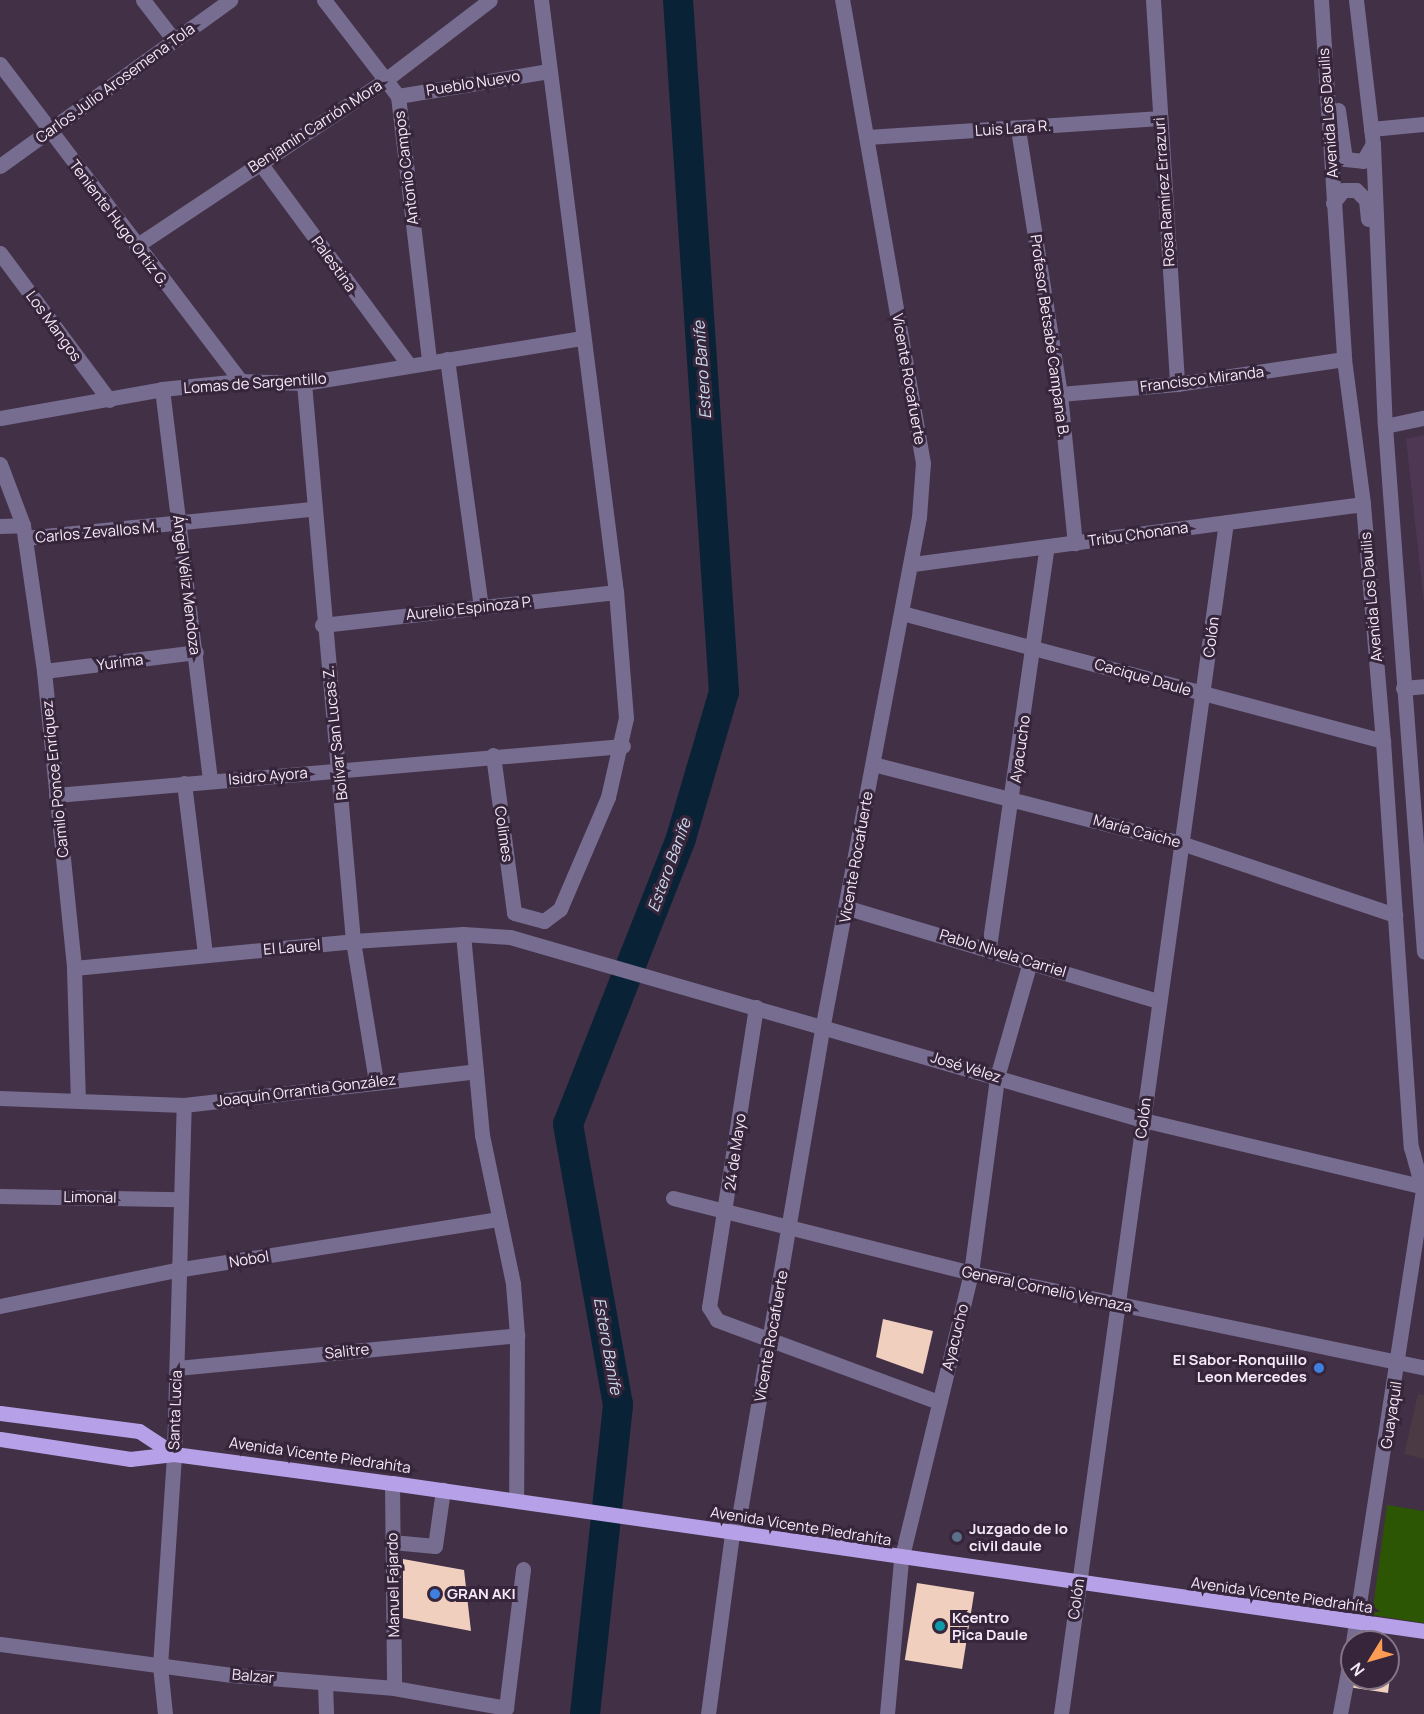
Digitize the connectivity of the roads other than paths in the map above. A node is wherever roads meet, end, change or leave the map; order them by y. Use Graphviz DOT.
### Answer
graph roads {
  1 [pos="144,0"];
  2 [pos="230,0"];
  3 [pos="324,0"];
  4 [pos="490,0"];
  5 [pos="541,0"];
  6 [pos="842,0"];
  7 [pos="1153,0"];
  8 [pos="1323,0"];
  9 [pos="1356,0"];
  10 [pos="174,40"];
  11 [pos="0,64"];
  12 [pos="549,71"];
  13 [pos="384,81"];
  14 [pos="398,96"];
  15 [pos="1160,118"];
  16 [pos="1424,124"];
  17 [pos="1018,129"];
  18 [pos="50,131"];
  19 [pos="867,137"];
  20 [pos="1372,137"];
  21 [pos="260,163"];
  22 [pos="0,166"];
  23 [pos="1333,203"];
  24 [pos="136,246"];
  25 [pos="0,253"];
  26 [pos="582,338"];
  27 [pos="447,359"];
  28 [pos="1344,359"];
  29 [pos="429,361"];
  30 [pos="408,364"];
  31 [pos="1386,376"];
  32 [pos="241,381"];
  33 [pos="304,383"];
  34 [pos="1177,384"];
  35 [pos="162,389"];
  36 [pos="1060,394"];
  37 [pos="109,400"];
  38 [pos="0,418"];
  39 [pos="1424,418"];
  40 [pos="1385,426"];
  41 [pos="0,464"];
  42 [pos="1363,504"];
  43 [pos="312,509"];
  44 [pos="1226,522"];
  45 [pos="180,524"];
  46 [pos="0,526"];
  47 [pos="24,532"];
  48 [pos="1076,543"];
  49 [pos="1046,550"];
  50 [pos="913,564"];
  51 [pos="616,592"];
  52 [pos="481,607"];
  53 [pos="902,614"];
  54 [pos="322,625"];
  55 [pos="1035,646"];
  56 [pos="196,652"];
  57 [pos="44,671"];
  58 [pos="1424,686"];
  59 [pos="1403,688"];
  60 [pos="1204,695"];
  61 [pos="1383,741"];
  62 [pos="623,746"];
  63 [pos="493,755"];
  64 [pos="873,764"];
  65 [pos="340,769"];
  66 [pos="210,781"];
  67 [pos="184,783"];
  68 [pos="56,795"];
  69 [pos="1014,798"];
  70 [pos="1421,831"];
  71 [pos="1184,844"];
  72 [pos="848,908"];
  73 [pos="1395,915"];
  74 [pos="464,934"];
  75 [pos="510,938"];
  76 [pos="353,941"];
  77 [pos="989,947"];
  78 [pos="1424,952"];
  79 [pos="205,955"];
  80 [pos="1030,962"];
  81 [pos="74,968"];
  82 [pos="1158,1001"];
  83 [pos="756,1006"];
  84 [pos="822,1024"];
  85 [pos="476,1071"];
  86 [pos="997,1077"];
  87 [pos="376,1082"];
  88 [pos="0,1098"];
  89 [pos="78,1099"];
  90 [pos="184,1105"];
  91 [pos="1143,1120"];
  92 [pos="1423,1185"];
  93 [pos="0,1196"];
  94 [pos="672,1198"];
  95 [pos="180,1199"];
  96 [pos="727,1208"];
  97 [pos="499,1219"];
  98 [pos="790,1227"];
  99 [pos="176,1270"];
  100 [pos="971,1273"];
  101 [pos="1119,1305"];
  102 [pos="0,1306"];
  103 [pos="517,1335"];
  104 [pos="770,1338"];
  105 [pos="1399,1362"];
  106 [pos="177,1368"];
  107 [pos="1424,1368"];
  108 [pos="939,1402"];
  109 [pos="0,1413"];
  110 [pos="0,1439"];
  111 [pos="174,1454"];
  112 [pos="392,1483"];
  113 [pos="444,1490"];
  114 [pos="522,1501"];
  115 [pos="732,1533"];
  116 [pos="392,1542"];
  117 [pos="902,1560"];
  118 [pos="523,1569"];
  119 [pos="1077,1585"];
  120 [pos="1357,1623"];
  121 [pos="1356,1630"];
  122 [pos="1424,1631"];
  123 [pos="0,1644"];
  124 [pos="160,1666"];
  125 [pos="326,1683"];
  126 [pos="394,1688"];
  127 [pos="1344,1690"];
  128 [pos="165,1714"];
  129 [pos="326,1714"];
  130 [pos="708,1714"];
  131 [pos="887,1714"];
  132 [pos="1061,1714"];
  133 [pos="1340,1714"];
  1 -- 10 [label="street"];
  2 -- 10 [label="street, Carlos Julio Arosemena Tola"];
  3 -- 13 [label="street, Antonio Campos"];
  4 -- 13 [label="street, Benjamín Carrión Mora"];
  5 -- 12 [label="street"];
  6 -- 19 [label="street, Vicente Rocafuerte"];
  7 -- 15 [label="street, Rosa Ramírez Errazuri"];
  8 -- 20 [label="street"];
  8 -- 23 [label="street, Avenida Los Dauilis"];
  9 -- 20 [label="street, Avenida Los Dauilis"];
  10 -- 18 [label="street, Carlos Julio Arosemena Tola"];
  11 -- 18 [label="street, Teniente Hugo Ortiz G."];
  12 -- 14 [label="street, Pueblo Nuevo"];
  12 -- 26 [label="street"];
  13 -- 14 [label="street, Antonio Campos"];
  13 -- 21 [label="street, Benjamín Carrión Mora"];
  14 -- 29 [label="street, Antonio Campos"];
  15 -- 17 [label="street, Luis Lara R."];
  15 -- 34 [label="street, Rosa Ramírez Errazuri"];
  16 -- 20 [label="street"];
  17 -- 19 [label="street, Luis Lara R."];
  17 -- 36 [label="street, Profesor Betsabé Campana B."];
  18 -- 22 [label="street, Carlos Julio Arosemena Tola"];
  18 -- 24 [label="street, Teniente Hugo Ortiz G."];
  19 -- 50 [label="street, Vicente Rocafuerte"];
  20 -- 31 [label="street, Avenida Los Dauilis"];
  21 -- 24 [label="street, Benjamín Carrión Mora"];
  21 -- 30 [label="street, Palestina"];
  23 -- 28 [label="street, Avenida Los Dauilis"];
  23 -- 31 [label="street"];
  24 -- 32 [label="street, Teniente Hugo Ortiz G."];
  25 -- 37 [label="street, Los Mangos"];
  26 -- 27 [label="street, Lomas de Sargentillo"];
  26 -- 51 [label="street"];
  27 -- 29 [label="street, Lomas de Sargentillo"];
  27 -- 52 [label="street"];
  28 -- 34 [label="street, Francisco Miranda"];
  28 -- 42 [label="street, Avenida Los Dauilis"];
  29 -- 30 [label="street, Lomas de Sargentillo"];
  30 -- 33 [label="street, Lomas de Sargentillo"];
  31 -- 40 [label="street, Avenida Los Dauilis"];
  32 -- 33 [label="street, Lomas de Sargentillo"];
  32 -- 35 [label="street, Lomas de Sargentillo"];
  33 -- 43 [label="street, Bolívar San Lucas Z."];
  34 -- 36 [label="street, Francisco Miranda"];
  35 -- 37 [label="street, Lomas de Sargentillo"];
  35 -- 45 [label="street, Ángel Véliz Mendoza"];
  36 -- 48 [label="street, Profesor Betsabé Campana B."];
  37 -- 38 [label="street, Lomas de Sargentillo"];
  39 -- 40 [label="street"];
  40 -- 59 [label="street, Avenida Los Dauilis"];
  41 -- 47 [label="street, Camilo Ponce Enríquez"];
  42 -- 44 [label="street, Tribu Chonana"];
  42 -- 61 [label="street, Avenida Los Dauilis"];
  43 -- 45 [label="street, Carlos Zevallos M."];
  43 -- 54 [label="street, Bolívar San Lucas Z."];
  44 -- 48 [label="street, Tribu Chonana"];
  44 -- 60 [label="street, Colón"];
  45 -- 47 [label="street, Carlos Zevallos M."];
  45 -- 56 [label="street, Ángel Véliz Mendoza"];
  46 -- 47 [label="street, Carlos Zevallos M."];
  47 -- 57 [label="street, Camilo Ponce Enríquez"];
  48 -- 49 [label="street, Tribu Chonana"];
  49 -- 50 [label="street, Tribu Chonana"];
  49 -- 55 [label="street, Ayacucho"];
  50 -- 53 [label="street, Vicente Rocafuerte"];
  51 -- 52 [label="street, Aurelio Espinoza P."];
  51 -- 62 [label="street"];
  52 -- 54 [label="street, Aurelio Espinoza P."];
  53 -- 55 [label="street, Cacique Daule"];
  53 -- 64 [label="street, Vicente Rocafuerte"];
  54 -- 65 [label="street, Bolívar San Lucas Z."];
  55 -- 60 [label="street, Cacique Daule"];
  55 -- 69 [label="street, Ayacucho"];
  56 -- 57 [label="street, Yurima"];
  56 -- 66 [label="street, Ángel Véliz Mendoza"];
  57 -- 68 [label="street, Camilo Ponce Enríquez"];
  58 -- 59 [label="street"];
  59 -- 70 [label="street, Avenida Los Dauilis"];
  60 -- 61 [label="street, Cacique Daule"];
  60 -- 71 [label="street, Colón"];
  61 -- 73 [label="street, Avenida Los Dauilis"];
  62 -- 63 [label="street, Isidro Ayora"];
  62 -- 63 [label="street, Colimes"];
  63 -- 65 [label="street, Isidro Ayora"];
  64 -- 69 [label="street, María Caiche"];
  64 -- 72 [label="street, Vicente Rocafuerte"];
  65 -- 66 [label="street, Isidro Ayora"];
  65 -- 76 [label="street, Bolívar San Lucas Z."];
  66 -- 67 [label="street, Isidro Ayora"];
  67 -- 68 [label="street, Isidro Ayora"];
  67 -- 79 [label="street"];
  68 -- 81 [label="street, Camilo Ponce Enríquez"];
  69 -- 71 [label="street, María Caiche"];
  69 -- 77 [label="street, Ayacucho"];
  70 -- 78 [label="street, Avenida Los Dauilis"];
  71 -- 73 [label="street, María Caiche"];
  71 -- 82 [label="street, Colón"];
  72 -- 77 [label="street, Pablo Nivela Carriel"];
  72 -- 84 [label="street, Vicente Rocafuerte"];
  73 -- 92 [label="street, Avenida Los Dauilis"];
  74 -- 75 [label="street, El Laurel"];
  74 -- 76 [label="street, El Laurel"];
  74 -- 85 [label="street"];
  75 -- 83 [label="street, José Vélez"];
  76 -- 79 [label="street, El Laurel"];
  76 -- 87 [label="street, Bolívar San Lucas Z."];
  77 -- 80 [label="street, Pablo Nivela Carriel"];
  79 -- 81 [label="street, El Laurel"];
  80 -- 82 [label="street, Pablo Nivela Carriel"];
  80 -- 86 [label="street, Ayacucho"];
  81 -- 89 [label="street, Camilo Ponce Enríquez"];
  82 -- 91 [label="street, Colón"];
  83 -- 84 [label="street, José Vélez"];
  83 -- 96 [label="street, 24 de Mayo"];
  84 -- 86 [label="street, José Vélez"];
  84 -- 98 [label="street, Vicente Rocafuerte"];
  85 -- 87 [label="street, Joaquín Orrantia González"];
  85 -- 97 [label="street"];
  86 -- 91 [label="street, José Vélez"];
  86 -- 100 [label="street, Ayacucho"];
  87 -- 90 [label="street, Joaquín Orrantia González"];
  88 -- 89 [label="street, Joaquín Orrantia González"];
  89 -- 90 [label="street, Joaquín Orrantia González"];
  90 -- 95 [label="street, Santa Lucía"];
  91 -- 92 [label="street, José Vélez"];
  91 -- 101 [label="street, Colón"];
  92 -- 105 [label="street, Guayaquil"];
  93 -- 95 [label="street, Limonal"];
  94 -- 96 [label="street, General Cornelio Vernaza"];
  95 -- 99 [label="street, Santa Lucía"];
  96 -- 98 [label="street, General Cornelio Vernaza"];
  96 -- 104 [label="street, 24 de Mayo"];
  97 -- 99 [label="street, Nobol"];
  97 -- 103 [label="street"];
  98 -- 100 [label="street, General Cornelio Vernaza"];
  98 -- 104 [label="street, Vicente Rocafuerte"];
  99 -- 102 [label="street, Nobol"];
  99 -- 106 [label="street, Santa Lucía"];
  100 -- 101 [label="street, General Cornelio Vernaza"];
  100 -- 108 [label="street, Ayacucho"];
  101 -- 105 [label="street, General Cornelio Vernaza"];
  101 -- 119 [label="street, Colón"];
  103 -- 106 [label="street, Salitre"];
  103 -- 114 [label="street"];
  104 -- 108 [label="street"];
  104 -- 115 [label="street, Vicente Rocafuerte"];
  105 -- 107 [label="street, General Cornelio Vernaza"];
  105 -- 120 [label="street, Guayaquil"];
  106 -- 111 [label="street, Santa Lucía"];
  108 -- 117 [label="street, Ayacucho"];
  109 -- 111 [label="main road, Avenida Vicente Piedrahíta"];
  110 -- 111 [label="main road, Avenida Vicente Piedrahíta"];
  111 -- 112 [label="main road, Avenida Vicente Piedrahíta"];
  111 -- 124 [label="street, Santa Lucía"];
  112 -- 113 [label="main road, Avenida Vicente Piedrahíta"];
  112 -- 116 [label="street, Manuel Fajardo"];
  113 -- 114 [label="main road, Avenida Vicente Piedrahíta"];
  113 -- 116 [label="street"];
  114 -- 115 [label="main road, Avenida Vicente Piedrahíta"];
  115 -- 117 [label="main road, Avenida Vicente Piedrahíta"];
  115 -- 130 [label="street, Vicente Rocafuerte"];
  116 -- 126 [label="street, Manuel Fajardo"];
  117 -- 119 [label="main road, Avenida Vicente Piedrahíta"];
  117 -- 131 [label="street, Ayacucho"];
  118 -- 126 [label="street, Balzar"];
  119 -- 120 [label="main road, Avenida Vicente Piedrahíta"];
  119 -- 132 [label="street, Colón"];
  120 -- 121 [label="street, Guayaquil"];
  120 -- 122 [label="main road, Avenida Vicente Piedrahíta"];
  123 -- 124 [label="street, Balzar"];
  124 -- 125 [label="street, Balzar"];
  124 -- 128 [label="street, Santa Lucía"];
  125 -- 126 [label="street, Balzar"];
  125 -- 129 [label="street"];
  127 -- 133 [label="street"];
}
